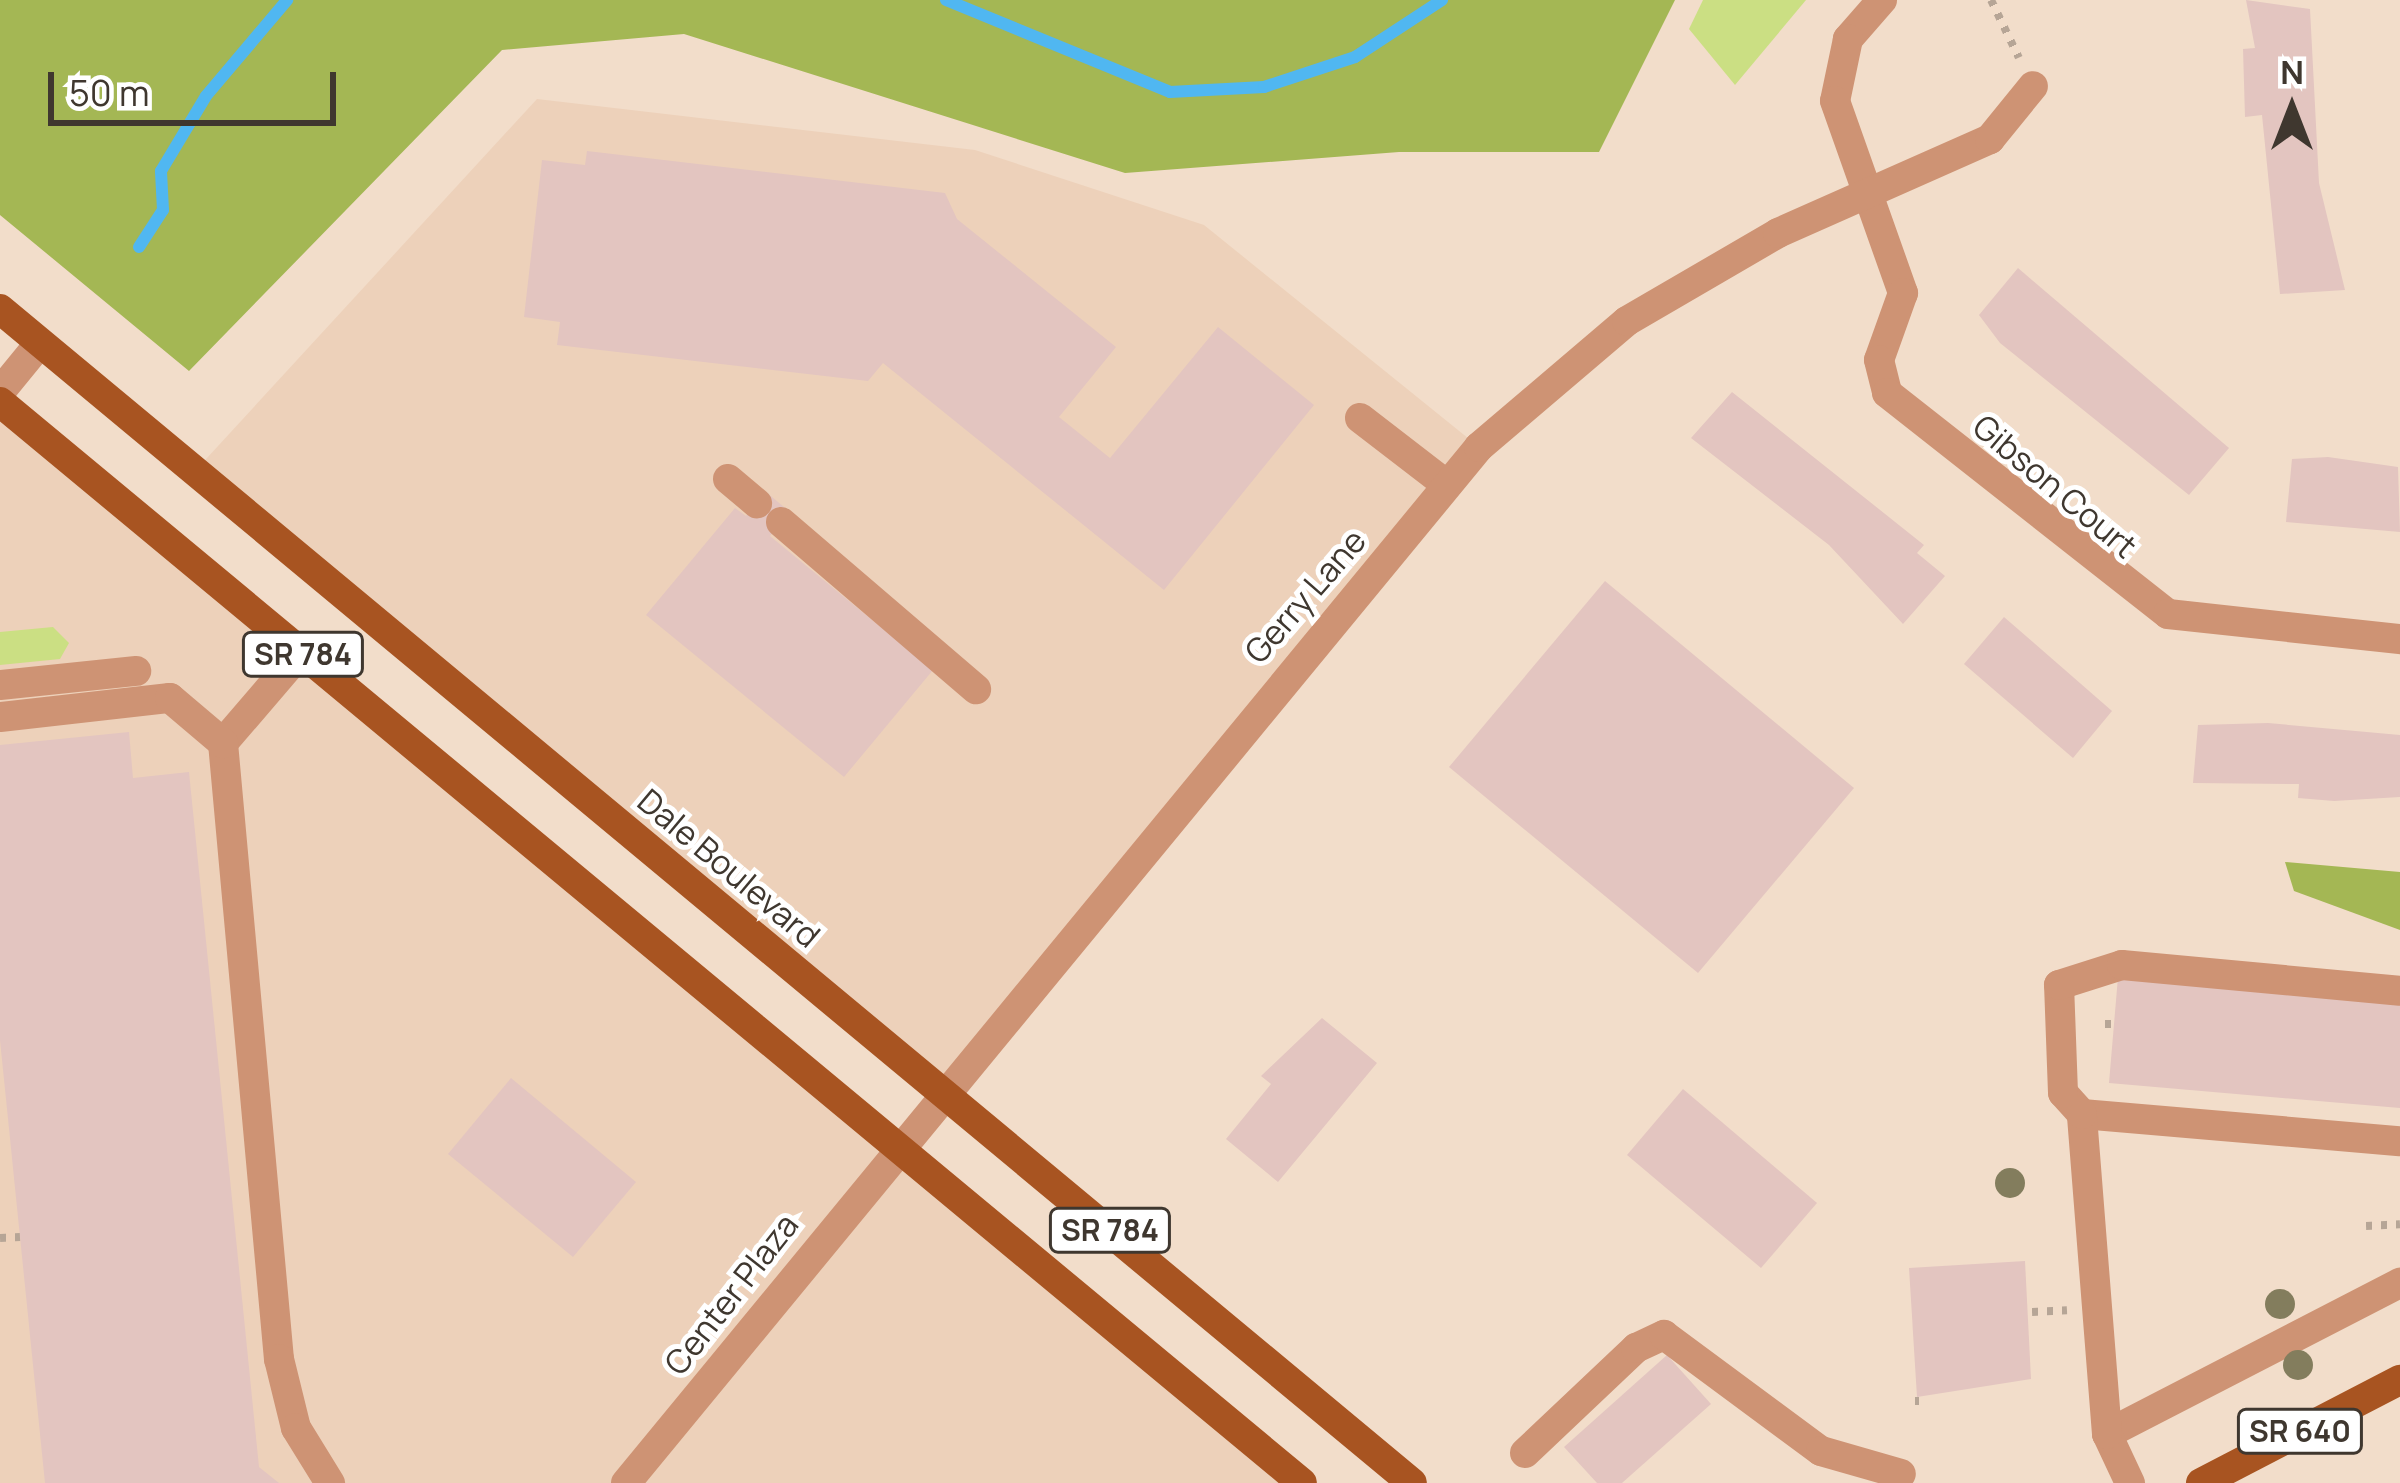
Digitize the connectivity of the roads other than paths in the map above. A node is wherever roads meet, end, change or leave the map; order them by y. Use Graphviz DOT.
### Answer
graph roads {
  1 [pos="1882,0"];
  2 [pos="2033,86"];
  3 [pos="1862,194"];
  4 [pos="0,309"];
  5 [pos="40,343"];
  6 [pos="0,392"];
  7 [pos="0,402"];
  8 [pos="1360,418"];
  9 [pos="728,478"];
  10 [pos="1447,485"];
  11 [pos="2400,639"];
  12 [pos="301,652"];
  13 [pos="136,671"];
  14 [pos="0,685"];
  15 [pos="976,689"];
  16 [pos="0,717"];
  17 [pos="223,743"];
  18 [pos="2400,991"];
  19 [pos="940,1090"];
  20 [pos="2082,1114"];
  21 [pos="2400,1142"];
  22 [pos="892,1149"];
  23 [pos="2400,1283"];
  24 [pos="2400,1380"];
  25 [pos="2107,1434"];
  26 [pos="1525,1453"];
  27 [pos="1901,1474"];
  28 [pos="330,1483"];
  29 [pos="626,1483"];
  30 [pos="1302,1483"];
  31 [pos="1412,1483"];
  32 [pos="2130,1483"];
  33 [pos="2201,1483"];
  1 -- 3 [label="street"];
  2 -- 3 [label="street, Gerry Lane"];
  3 -- 10 [label="street, Gerry Lane"];
  3 -- 11 [label="street, Gibson Court"];
  4 -- 5 [label="main road, Dale Boulevard / SR 784"];
  5 -- 6 [label="street"];
  5 -- 19 [label="main road, Dale Boulevard / SR 784"];
  7 -- 12 [label="main road, SR 784"];
  8 -- 10 [label="street"];
  9 -- 15 [label="street"];
  10 -- 19 [label="street, Gerry Lane"];
  12 -- 17 [label="street"];
  12 -- 22 [label="main road, SR 784"];
  13 -- 14 [label="street"];
  16 -- 17 [label="street"];
  17 -- 28 [label="street"];
  18 -- 20 [label="street"];
  19 -- 22 [label="street, Gerry Lane"];
  19 -- 31 [label="main road, Dale Boulevard / SR 784"];
  20 -- 21 [label="street"];
  20 -- 25 [label="street"];
  22 -- 29 [label="street, Center Plaza"];
  22 -- 30 [label="main road, SR 784"];
  23 -- 25 [label="street"];
  24 -- 33 [label="main road, SR 640"];
  25 -- 32 [label="street"];
  26 -- 27 [label="street"];
}
